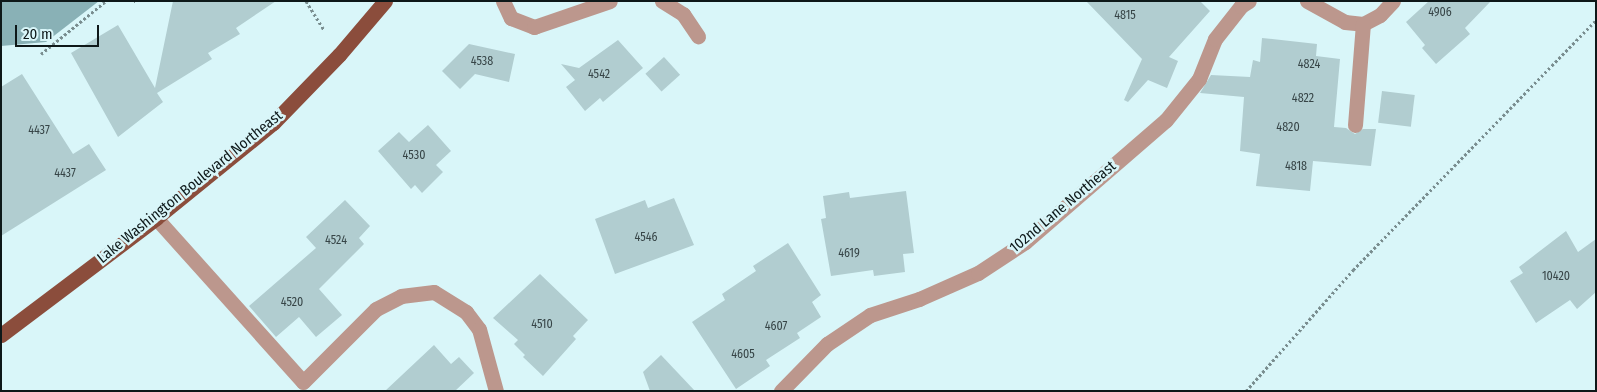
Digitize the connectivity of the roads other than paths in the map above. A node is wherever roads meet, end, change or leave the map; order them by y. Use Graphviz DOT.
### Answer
graph roads {
  1 [pos="384,1"];
  2 [pos="502,1"];
  3 [pos="610,1"];
  4 [pos="662,1"];
  5 [pos="1249,1"];
  6 [pos="1307,1"];
  7 [pos="1393,1"];
  8 [pos="1363,24"];
  9 [pos="698,36"];
  10 [pos="1355,125"];
  11 [pos="156,218"];
  12 [pos="1,336"];
  13 [pos="309,387"];
  14 [pos="496,391"];
  15 [pos="781,391"];
  1 -- 11 [label="main road, Lake Washington Boulevard Northeast"];
  2 -- 3 [label="street"];
  4 -- 9 [label="street"];
  5 -- 15 [label="street, 102nd Lane Northeast"];
  6 -- 8 [label="street"];
  7 -- 8 [label="street"];
  8 -- 10 [label="street"];
  11 -- 12 [label="main road, Lake Washington Boulevard Northeast"];
  11 -- 13 [label="street"];
  13 -- 14 [label="street"];
}
